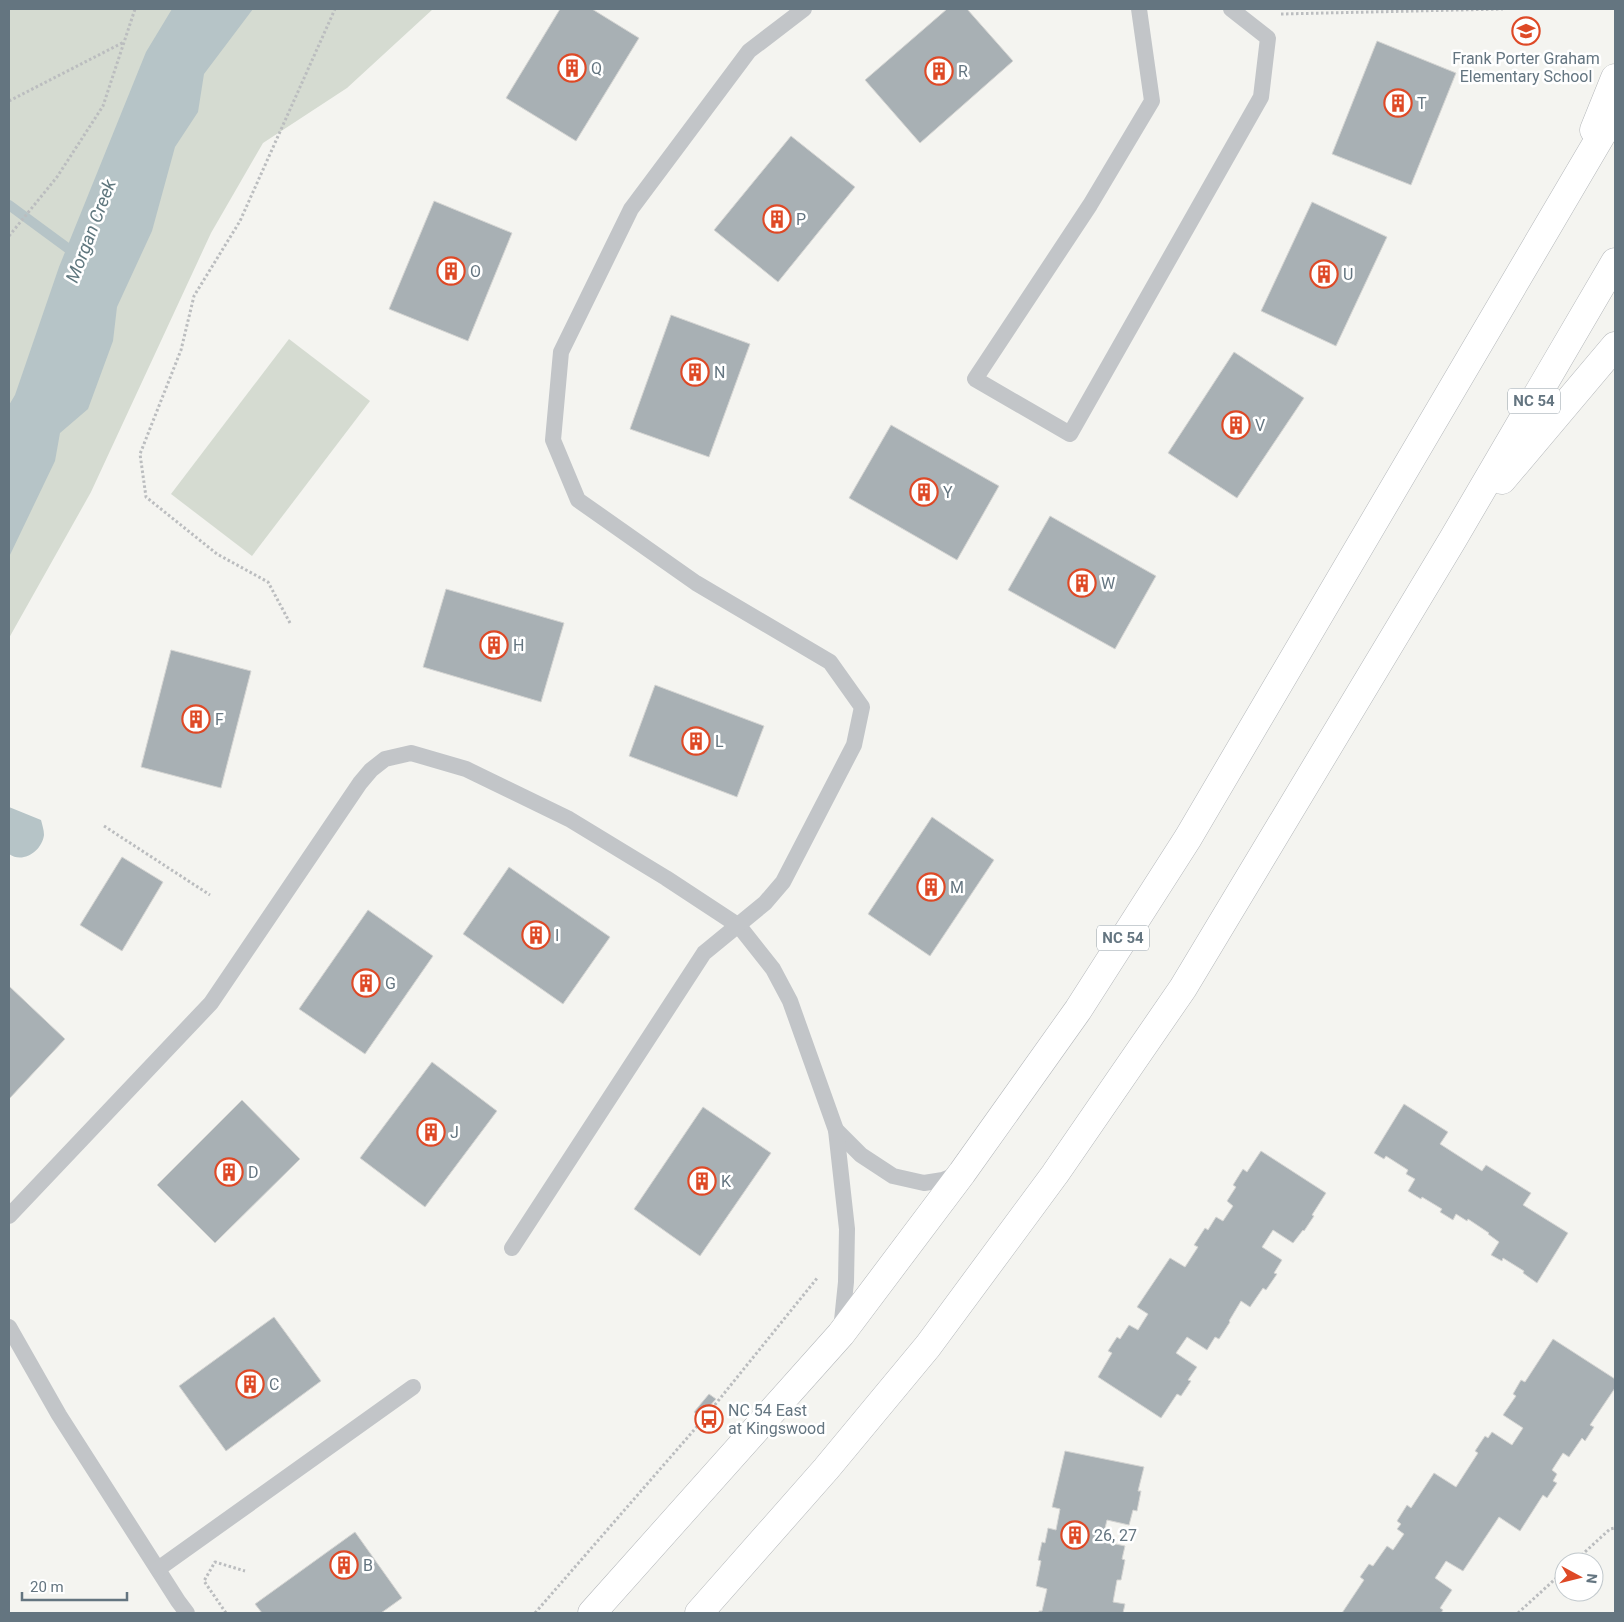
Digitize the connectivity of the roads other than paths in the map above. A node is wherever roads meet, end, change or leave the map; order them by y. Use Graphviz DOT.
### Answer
graph roads {
  1 [pos="804,9"];
  2 [pos="1139,9"];
  3 [pos="1236,12"];
  4 [pos="1615,78"];
  5 [pos="1615,112"];
  6 [pos="1564,200"];
  7 [pos="1615,262"];
  8 [pos="1615,346"];
  9 [pos="1453,539"];
  10 [pos="739,926"];
  11 [pos="836,1130"];
  12 [pos="962,1173"];
  13 [pos="9,1216"];
  14 [pos="512,1248"];
  15 [pos="9,1327"];
  16 [pos="840,1334"];
  17 [pos="413,1387"];
  18 [pos="158,1569"];
  19 [pos="188,1613"];
  20 [pos="592,1613"];
  21 [pos="699,1613"];
  1 -- 10 [label="lane"];
  2 -- 3 [label="lane"];
  4 -- 6 [label="highway"];
  5 -- 6 [label="highway, NC 54"];
  6 -- 12 [label="highway, NC 54"];
  7 -- 9 [label="highway, NC 54"];
  8 -- 9 [label="highway"];
  9 -- 21 [label="highway, NC 54"];
  10 -- 11 [label="lane"];
  10 -- 13 [label="lane"];
  10 -- 14 [label="lane"];
  11 -- 12 [label="lane"];
  11 -- 16 [label="lane"];
  12 -- 16 [label="highway, NC 54"];
  15 -- 18 [label="lane"];
  16 -- 20 [label="highway, NC 54"];
  17 -- 18 [label="lane"];
  18 -- 19 [label="lane"];
}
